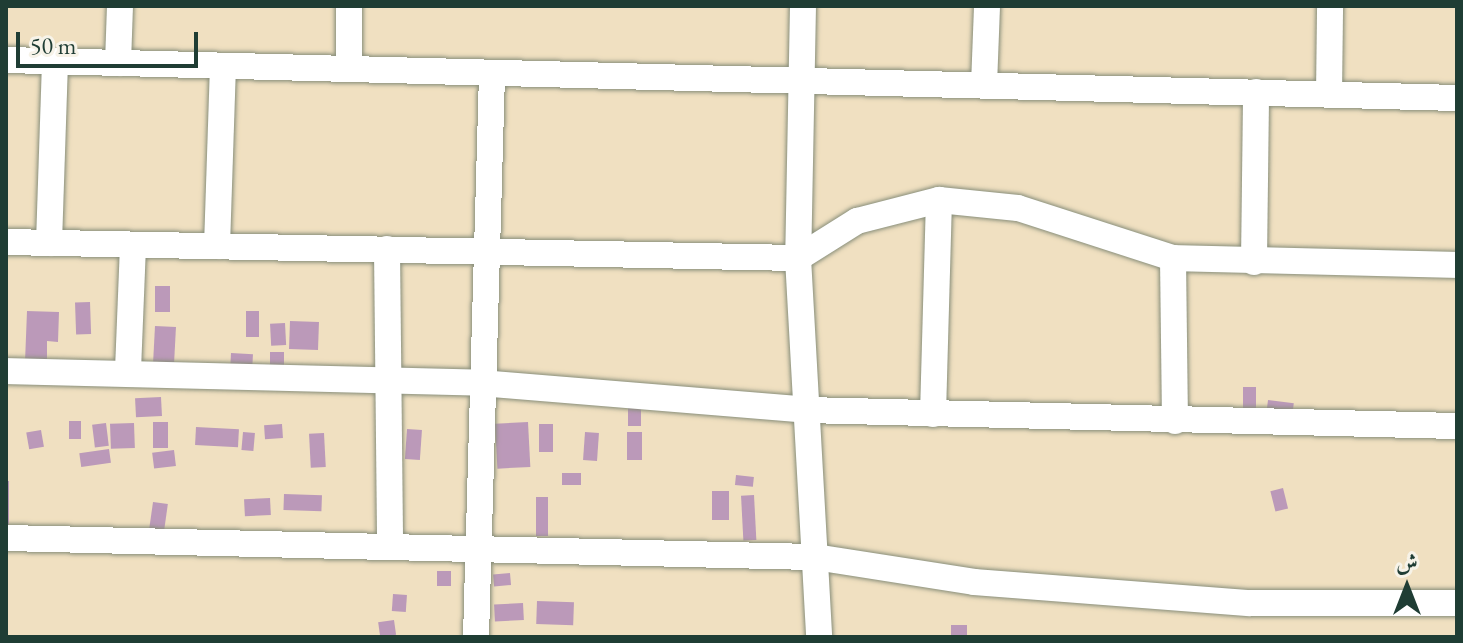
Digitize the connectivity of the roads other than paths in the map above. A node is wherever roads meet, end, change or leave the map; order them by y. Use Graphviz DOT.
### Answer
graph roads {
  1 [pos="120,6"];
  2 [pos="349,6"];
  3 [pos="803,6"];
  4 [pos="987,6"];
  5 [pos="1330,6"];
  6 [pos="6,60"];
  7 [pos="55,61"];
  8 [pos="118,63"];
  9 [pos="223,66"];
  10 [pos="349,69"];
  11 [pos="492,74"];
  12 [pos="801,80"];
  13 [pos="984,85"];
  14 [pos="1256,92"];
  15 [pos="1329,94"];
  16 [pos="1457,98"];
  17 [pos="939,200"];
  18 [pos="6,242"];
  19 [pos="49,243"];
  20 [pos="133,245"];
  21 [pos="217,246"];
  22 [pos="387,249"];
  23 [pos="483,251"];
  24 [pos="798,258"];
  25 [pos="1173,258"];
  26 [pos="1254,262"];
  27 [pos="1457,265"];
  28 [pos="128,370"];
  29 [pos="6,371"];
  30 [pos="384,380"];
  31 [pos="481,383"];
  32 [pos="806,410"];
  33 [pos="933,414"];
  34 [pos="1175,421"];
  35 [pos="1457,426"];
  36 [pos="6,538"];
  37 [pos="390,544"];
  38 [pos="478,545"];
  39 [pos="815,557"];
  40 [pos="1457,603"];
  41 [pos="476,637"];
  42 [pos="819,637"];
  1 -- 8 [label="street"];
  2 -- 10 [label="street"];
  3 -- 12 [label="street"];
  4 -- 13 [label="street"];
  5 -- 15 [label="street"];
  6 -- 7 [label="street"];
  7 -- 8 [label="street"];
  7 -- 19 [label="street"];
  8 -- 9 [label="street"];
  9 -- 10 [label="street"];
  9 -- 21 [label="street"];
  10 -- 11 [label="street"];
  11 -- 12 [label="street"];
  11 -- 23 [label="street"];
  12 -- 13 [label="street"];
  12 -- 24 [label="street"];
  13 -- 14 [label="street"];
  14 -- 15 [label="street"];
  14 -- 26 [label="street"];
  15 -- 16 [label="street"];
  17 -- 24 [label="street"];
  17 -- 25 [label="street"];
  17 -- 33 [label="street"];
  18 -- 19 [label="street"];
  19 -- 20 [label="street"];
  20 -- 21 [label="street"];
  20 -- 28 [label="street"];
  21 -- 22 [label="street"];
  22 -- 23 [label="street"];
  22 -- 30 [label="street"];
  23 -- 24 [label="street"];
  23 -- 31 [label="street"];
  24 -- 32 [label="street"];
  25 -- 26 [label="street"];
  25 -- 34 [label="street"];
  26 -- 27 [label="street"];
  28 -- 29 [label="street"];
  28 -- 30 [label="street"];
  30 -- 31 [label="street"];
  30 -- 37 [label="street"];
  31 -- 32 [label="street"];
  31 -- 38 [label="street"];
  32 -- 33 [label="street"];
  32 -- 39 [label="street"];
  33 -- 34 [label="street"];
  34 -- 35 [label="street"];
  36 -- 37 [label="street"];
  37 -- 38 [label="street"];
  38 -- 39 [label="street"];
  38 -- 41 [label="street"];
  39 -- 40 [label="street"];
  39 -- 42 [label="street"];
}
